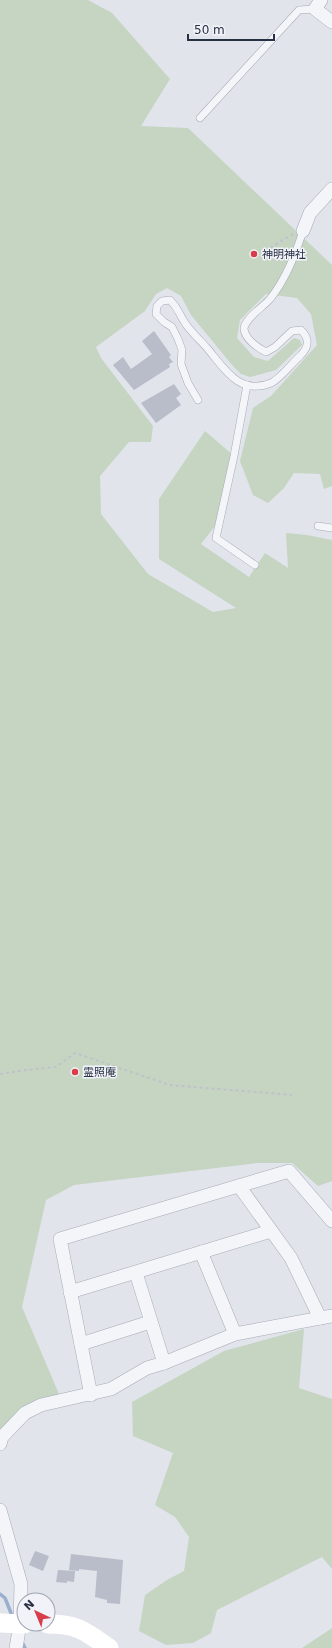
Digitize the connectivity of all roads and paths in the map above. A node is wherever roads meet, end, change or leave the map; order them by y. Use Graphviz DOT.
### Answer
graph roads {
  1 [pos="318,4"];
  2 [pos="332,22"];
  3 [pos="200,118"];
  4 [pos="332,189"];
  5 [pos="298,232"];
  6 [pos="264,251"];
  7 [pos="246,385"];
  8 [pos="198,400"];
  9 [pos="318,526"];
  10 [pos="332,528"];
  11 [pos="255,565"];
  12 [pos="0,1074"];
  13 [pos="292,1095"];
  14 [pos="238,1186"];
  15 [pos="332,1221"];
  16 [pos="271,1231"];
  17 [pos="201,1252"];
  18 [pos="136,1273"];
  19 [pos="70,1292"];
  20 [pos="326,1317"];
  21 [pos="150,1322"];
  22 [pos="235,1334"];
  23 [pos="81,1344"];
  24 [pos="164,1363"];
  25 [pos="91,1395"];
  26 [pos="1,1438"];
  27 [pos="0,1510"];
  28 [pos="21,1592"];
  29 [pos="0,1623"];
  30 [pos="16,1624"];
  31 [pos="56,1625"];
  32 [pos="20,1632"];
  33 [pos="16,1648"];
  34 [pos="109,1648"];
  1 -- 2 [label="street"];
  1 -- 3 [label="lane"];
  4 -- 5 [label="street"];
  5 -- 6 [label="path"];
  5 -- 7 [label="lane"];
  7 -- 8 [label="lane"];
  7 -- 11 [label="lane"];
  9 -- 10 [label="lane"];
  12 -- 13 [label="path"];
  14 -- 15 [label="street"];
  14 -- 16 [label="street"];
  14 -- 19 [label="street"];
  16 -- 17 [label="street"];
  16 -- 20 [label="street"];
  17 -- 18 [label="street"];
  17 -- 22 [label="street"];
  18 -- 19 [label="street"];
  18 -- 21 [label="street"];
  19 -- 23 [label="street"];
  20 -- 22 [label="street"];
  21 -- 23 [label="street"];
  21 -- 24 [label="street"];
  22 -- 24 [label="street"];
  23 -- 25 [label="street"];
  24 -- 25 [label="street"];
  25 -- 26 [label="street"];
  27 -- 28 [label="street"];
  29 -- 30 [label="street"];
  31 -- 34 [label="street"];
  32 -- 33 [label="street"];
}
